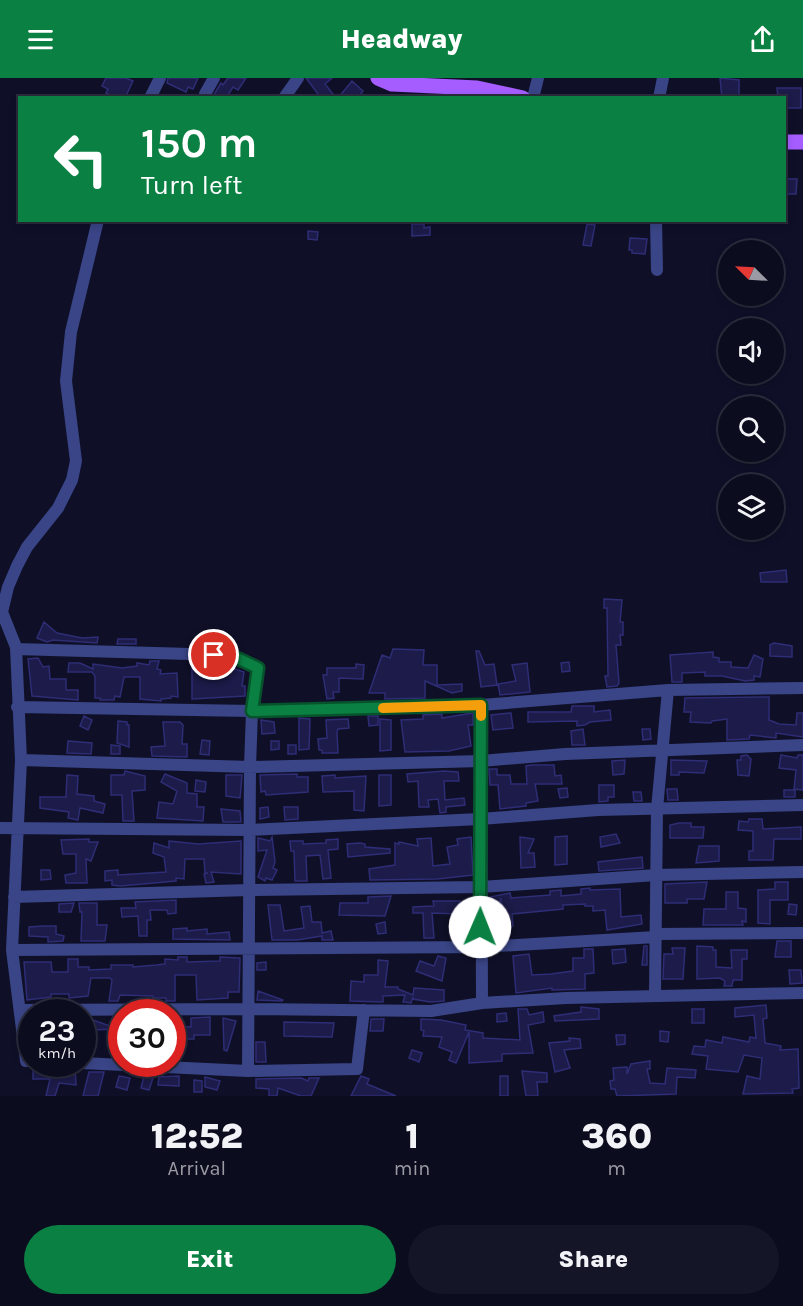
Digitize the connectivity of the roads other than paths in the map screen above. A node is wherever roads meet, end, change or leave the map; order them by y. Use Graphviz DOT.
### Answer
graph roads {
  1 [pos="160,78"];
  2 [pos="214,78"];
  3 [pos="298,78"];
  4 [pos="378,78"];
  5 [pos="538,78"];
  6 [pos="663,78"];
  7 [pos="205,94"];
  8 [pos="151,96"];
  9 [pos="285,96"];
  10 [pos="514,96"];
  11 [pos="534,96"];
  12 [pos="659,96"];
  13 [pos="786,142"];
  14 [pos="803,142"];
  15 [pos="98,222"];
  16 [pos="656,222"];
  17 [pos="657,270"];
  18 [pos="1,613"];
  19 [pos="16,649"];
  20 [pos="803,688"];
  21 [pos="668,690"];
  22 [pos="481,705"];
  23 [pos="17,707"];
  24 [pos="252,711"];
  25 [pos="803,745"];
  26 [pos="663,750"];
  27 [pos="21,760"];
  28 [pos="481,761"];
  29 [pos="250,767"];
  30 [pos="803,805"];
  31 [pos="657,809"];
  32 [pos="480,819"];
  33 [pos="0,828"];
  34 [pos="19,828"];
  35 [pos="249,830"];
  36 [pos="803,872"];
  37 [pos="656,875"];
  38 [pos="481,887"];
  39 [pos="249,890"];
  40 [pos="14,897"];
  41 [pos="803,933"];
  42 [pos="656,935"];
  43 [pos="480,947"];
  44 [pos="12,950"];
  45 [pos="250,950"];
  46 [pos="803,993"];
  47 [pos="655,994"];
  48 [pos="19,999"];
  49 [pos="482,1003"];
  50 [pos="249,1009"];
  51 [pos="96,1010"];
  52 [pos="364,1010"];
  53 [pos="96,1064"];
  54 [pos="248,1071"];
  1 -- 8 [label="street"];
  2 -- 7 [label="street"];
  3 -- 9 [label="street"];
  4 -- 10 [label="main road"];
  5 -- 11 [label="street"];
  6 -- 12 [label="street"];
  13 -- 14 [label="main road"];
  15 -- 18 [label="street"];
  16 -- 17 [label="street"];
  18 -- 19 [label="street"];
  19 -- 23 [label="street"];
  19 -- 24 [label="street"];
  20 -- 21 [label="street"];
  21 -- 22 [label="street"];
  21 -- 26 [label="street"];
  22 -- 24 [label="street"];
  22 -- 28 [label="street"];
  23 -- 24 [label="street"];
  23 -- 27 [label="street"];
  24 -- 29 [label="street"];
  25 -- 26 [label="street"];
  26 -- 28 [label="street"];
  26 -- 31 [label="street"];
  27 -- 29 [label="street"];
  27 -- 34 [label="street"];
  28 -- 29 [label="street"];
  28 -- 32 [label="street"];
  29 -- 35 [label="street"];
  30 -- 31 [label="street"];
  31 -- 32 [label="street"];
  31 -- 37 [label="street"];
  32 -- 35 [label="street"];
  32 -- 38 [label="street"];
  33 -- 34 [label="street"];
  34 -- 35 [label="street"];
  34 -- 40 [label="street"];
  35 -- 39 [label="street"];
  36 -- 37 [label="street"];
  37 -- 38 [label="street"];
  37 -- 42 [label="street"];
  38 -- 39 [label="street"];
  38 -- 43 [label="street"];
  39 -- 40 [label="street"];
  39 -- 45 [label="street"];
  40 -- 44 [label="street"];
  41 -- 42 [label="street"];
  42 -- 43 [label="street"];
  42 -- 47 [label="street"];
  43 -- 45 [label="street"];
  43 -- 49 [label="street"];
  44 -- 45 [label="street"];
  44 -- 48 [label="street"];
  45 -- 50 [label="street"];
  46 -- 47 [label="street"];
  47 -- 49 [label="street"];
  49 -- 52 [label="street"];
  50 -- 51 [label="street"];
  50 -- 52 [label="street"];
  50 -- 54 [label="street"];
  52 -- 54 [label="street"];
  53 -- 54 [label="street"];
}
